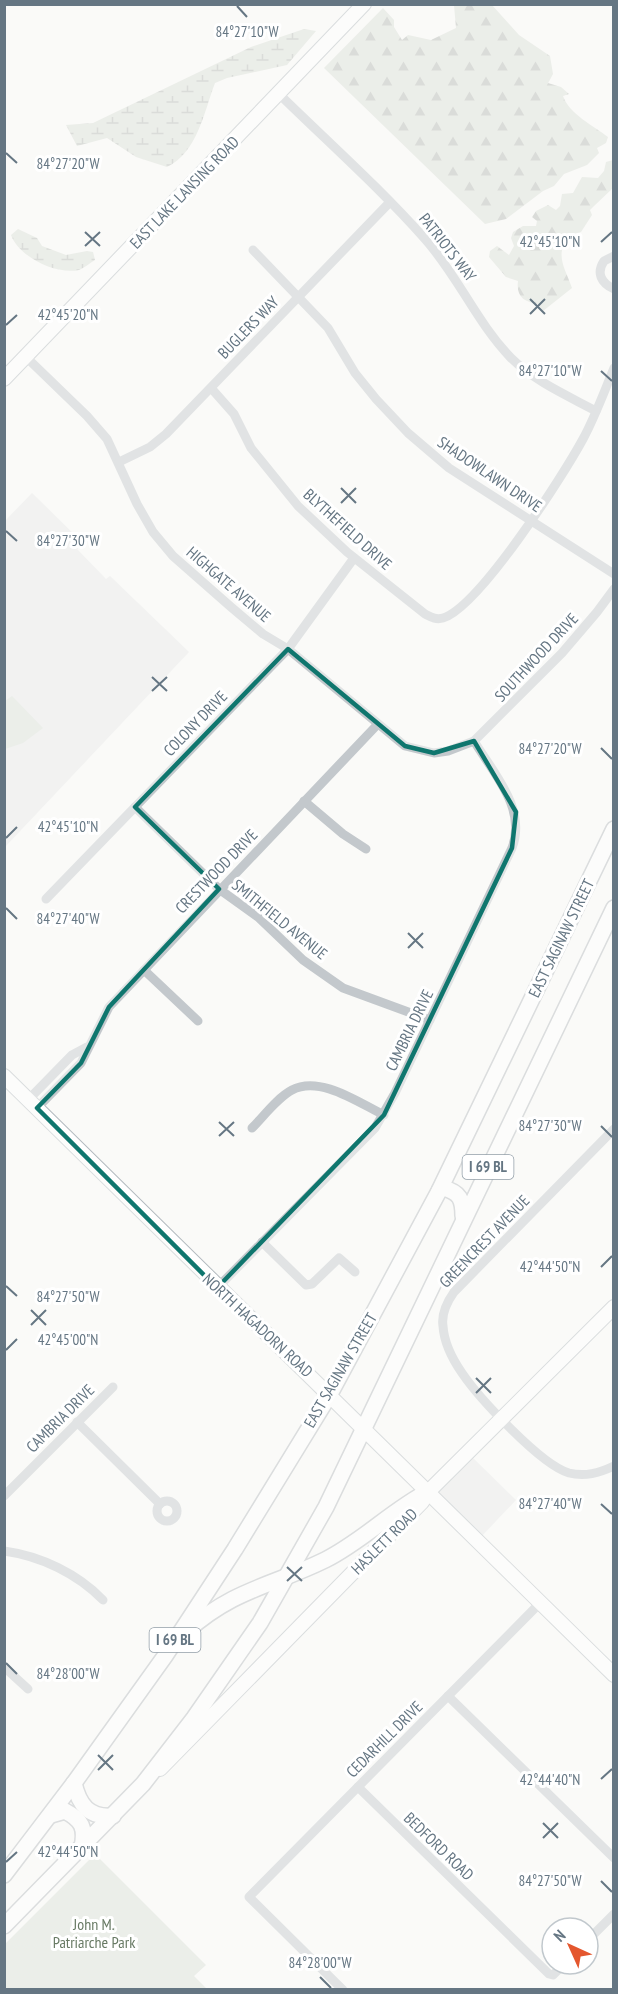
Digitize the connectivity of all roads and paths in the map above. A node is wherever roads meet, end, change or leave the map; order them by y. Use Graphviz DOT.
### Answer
graph roads {
  1 [pos="364,4"];
  2 [pos="279,94"];
  3 [pos="390,202"];
  4 [pos="253,250"];
  5 [pos="614,256"];
  6 [pos="614,289"];
  7 [pos="299,297"];
  8 [pos="26,357"];
  9 [pos="614,368"];
  10 [pos="4,379"];
  11 [pos="211,388"];
  12 [pos="596,411"];
  13 [pos="119,462"];
  14 [pos="532,522"];
  15 [pos="354,558"];
  16 [pos="614,574"];
  17 [pos="614,589"];
  18 [pos="288,649"];
  19 [pos="378,725"];
  20 [pos="474,741"];
  21 [pos="304,801"];
  22 [pos="135,807"];
  23 [pos="614,829"];
  24 [pos="366,849"];
  25 [pos="219,889"];
  26 [pos="46,899"];
  27 [pos="614,908"];
  28 [pos="144,970"];
  29 [pos="430,1020"];
  30 [pos="198,1021"];
  31 [pos="4,1076"];
  32 [pos="32,1104"];
  33 [pos="384,1115"];
  34 [pos="252,1128"];
  35 [pos="614,1129"];
  36 [pos="439,1191"];
  37 [pos="462,1219"];
  38 [pos="262,1242"];
  39 [pos="355,1272"];
  40 [pos="218,1288"];
  41 [pos="614,1307"];
  42 [pos="113,1387"];
  43 [pos="330,1394"];
  44 [pos="502,1419"];
  45 [pos="77,1422"];
  46 [pos="363,1427"];
  47 [pos="614,1466"];
  48 [pos="429,1491"];
  49 [pos="5,1495"];
  50 [pos="160,1504"];
  51 [pos="4,1551"];
  52 [pos="287,1576"];
  53 [pos="103,1600"];
  54 [pos="540,1603"];
  55 [pos="165,1656"];
  56 [pos="4,1667"];
  57 [pos="614,1675"];
  58 [pos="28,1689"];
  59 [pos="448,1696"];
  60 [pos="153,1771"];
  61 [pos="74,1783"];
  62 [pos="358,1787"];
  63 [pos="51,1815"];
  64 [pos="113,1816"];
  65 [pos="82,1847"];
  66 [pos="614,1858"];
  67 [pos="4,1875"];
  68 [pos="614,1914"];
  69 [pos="4,1926"];
  70 [pos="600,1928"];
  71 [pos="540,1965"];
  72 [pos="343,1989"];
  1 -- 2 [label="main road, EAST LAKE LANSING ROAD"];
  2 -- 3 [label="street, PATRIOTS WAY"];
  2 -- 8 [label="main road, EAST LAKE LANSING ROAD"];
  3 -- 7 [label="street, BUGLERS WAY"];
  3 -- 12 [label="street, PATRIOTS WAY"];
  4 -- 7 [label="street, SHADOWLAWN DRIVE"];
  5 -- 6 [label="street"];
  7 -- 11 [label="street, BUGLERS WAY"];
  7 -- 14 [label="street, SHADOWLAWN DRIVE"];
  8 -- 10 [label="main road, EAST LAKE LANSING ROAD"];
  8 -- 13 [label="street, HIGHGATE AVENUE"];
  9 -- 12 [label="street"];
  11 -- 13 [label="street, BUGLERS WAY"];
  11 -- 15 [label="street, BLYTHEFIELD DRIVE"];
  12 -- 14 [label="street"];
  13 -- 18 [label="street, HIGHGATE AVENUE"];
  14 -- 15 [label="street, BLYTHEFIELD DRIVE"];
  14 -- 16 [label="street, SHADOWLAWN DRIVE"];
  15 -- 18 [label="street, COLONY DRIVE"];
  17 -- 20 [label="street, SOUTHWOOD DRIVE"];
  18 -- 19 [label="street, HIGHGATE AVENUE"];
  18 -- 22 [label="street, COLONY DRIVE"];
  19 -- 20 [label="street, HIGHGATE AVENUE"];
  19 -- 21 [label="street, CRESTWOOD DRIVE"];
  20 -- 29 [label="street, CAMBRIA DRIVE"];
  21 -- 24 [label="street"];
  21 -- 25 [label="street, CRESTWOOD DRIVE"];
  22 -- 25 [label="street, SMITHFIELD AVENUE"];
  22 -- 26 [label="street, COLONY DRIVE"];
  23 -- 36 [label="main road, EAST SAGINAW STREET / I 69 BL"];
  25 -- 28 [label="street, CRESTWOOD DRIVE"];
  25 -- 29 [label="street, SMITHFIELD AVENUE"];
  27 -- 37 [label="main road, EAST SAGINAW STREET / I 69 BL"];
  28 -- 30 [label="street"];
  28 -- 32 [label="street, CRESTWOOD DRIVE"];
  29 -- 33 [label="street, CAMBRIA DRIVE"];
  31 -- 32 [label="main road, NORTH HAGADORN ROAD"];
  32 -- 40 [label="main road, NORTH HAGADORN ROAD"];
  33 -- 34 [label="street"];
  33 -- 38 [label="street, CAMBRIA DRIVE"];
  35 -- 44 [label="street, GREENCREST AVENUE"];
  36 -- 37 [label="main road"];
  36 -- 43 [label="main road, EAST SAGINAW STREET / I 69 BL"];
  37 -- 46 [label="main road, EAST SAGINAW STREET / I 69 BL"];
  38 -- 39 [label="street"];
  38 -- 40 [label="street, CAMBRIA DRIVE"];
  40 -- 43 [label="main road, NORTH HAGADORN ROAD"];
  41 -- 44 [label="main road, HASLETT ROAD"];
  42 -- 45 [label="street, CAMBRIA DRIVE"];
  43 -- 46 [label="main road, NORTH HAGADORN ROAD"];
  43 -- 55 [label="main road, EAST SAGINAW STREET / I 69 BL"];
  44 -- 47 [label="street, GREENCREST AVENUE"];
  44 -- 48 [label="main road, HASLETT ROAD"];
  45 -- 49 [label="street, CAMBRIA DRIVE"];
  45 -- 50 [label="street"];
  46 -- 48 [label="main road, NORTH HAGADORN ROAD"];
  46 -- 52 [label="main road, EAST SAGINAW STREET / I 69 BL"];
  48 -- 52 [label="main road"];
  48 -- 54 [label="main road, NORTH HAGADORN ROAD"];
  48 -- 60 [label="main road, HASLETT ROAD"];
  51 -- 53 [label="street"];
  52 -- 55 [label="main road"];
  52 -- 60 [label="main road, EAST SAGINAW STREET / I 69 BL"];
  54 -- 57 [label="main road, NORTH HAGADORN ROAD"];
  54 -- 59 [label="street, CEDARHILL DRIVE"];
  55 -- 61 [label="main road, EAST SAGINAW STREET / I 69 BL"];
  56 -- 58 [label="street"];
  59 -- 62 [label="street, CEDARHILL DRIVE"];
  59 -- 66 [label="street"];
  60 -- 64 [label="main road, EAST SAGINAW STREET / I 69 BL"];
  61 -- 63 [label="main road, EAST SAGINAW STREET / I 69 BL"];
  61 -- 64 [label="main road"];
  62 -- 71 [label="street, BEDFORD ROAD"];
  62 -- 72 [label="street, CEDARHILL DRIVE"];
  63 -- 65 [label="main road"];
  63 -- 67 [label="main road, EAST SAGINAW STREET / I 69 BL"];
  64 -- 65 [label="main road, EAST SAGINAW STREET / I 69 BL"];
  65 -- 69 [label="main road, EAST SAGINAW STREET / I 69 BL"];
  68 -- 70 [label="street"];
}
